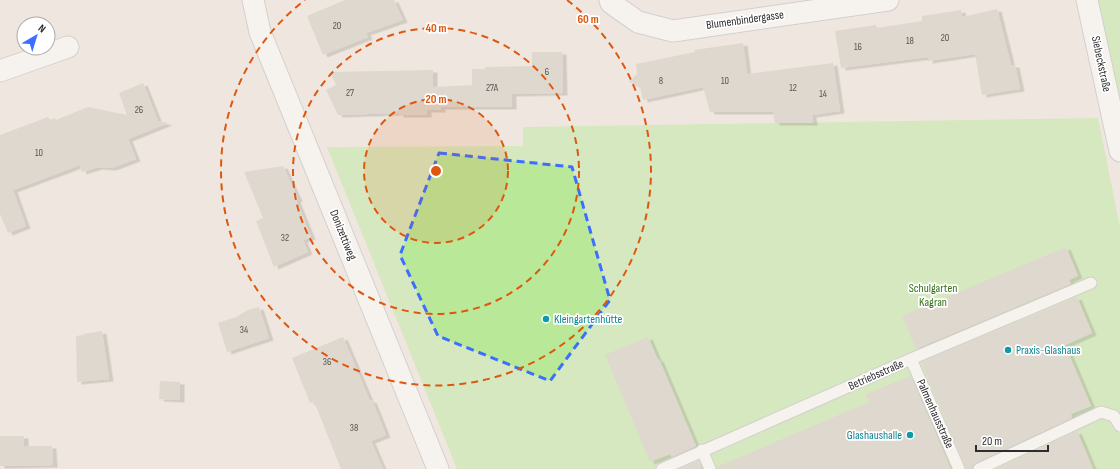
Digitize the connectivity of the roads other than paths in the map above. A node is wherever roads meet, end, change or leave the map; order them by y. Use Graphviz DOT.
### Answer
graph roads {
  1 [pos="253,0"];
  2 [pos="610,0"];
  3 [pos="888,0"];
  4 [pos="1087,0"];
  5 [pos="68,47"];
  6 [pos="0,71"];
  7 [pos="1120,151"];
  8 [pos="1091,283"];
  9 [pos="911,359"];
  10 [pos="1120,426"];
  11 [pos="702,450"];
  12 [pos="438,469"];
  13 [pos="662,469"];
  14 [pos="710,469"];
  15 [pos="959,469"];
  16 [pos="979,469"];
  1 -- 12 [label="street, Donizettiweg"];
  2 -- 3 [label="street, Blumenbindergasse"];
  4 -- 7 [label="street, Siebeckstraße"];
  5 -- 6 [label="street"];
  8 -- 9 [label="lane, Betriebsstraße"];
  9 -- 11 [label="lane, Betriebsstraße"];
  9 -- 15 [label="lane, Palmenhausstraße"];
  10 -- 16 [label="lane"];
  11 -- 13 [label="lane, Betriebsstraße"];
  11 -- 14 [label="lane"];
}
